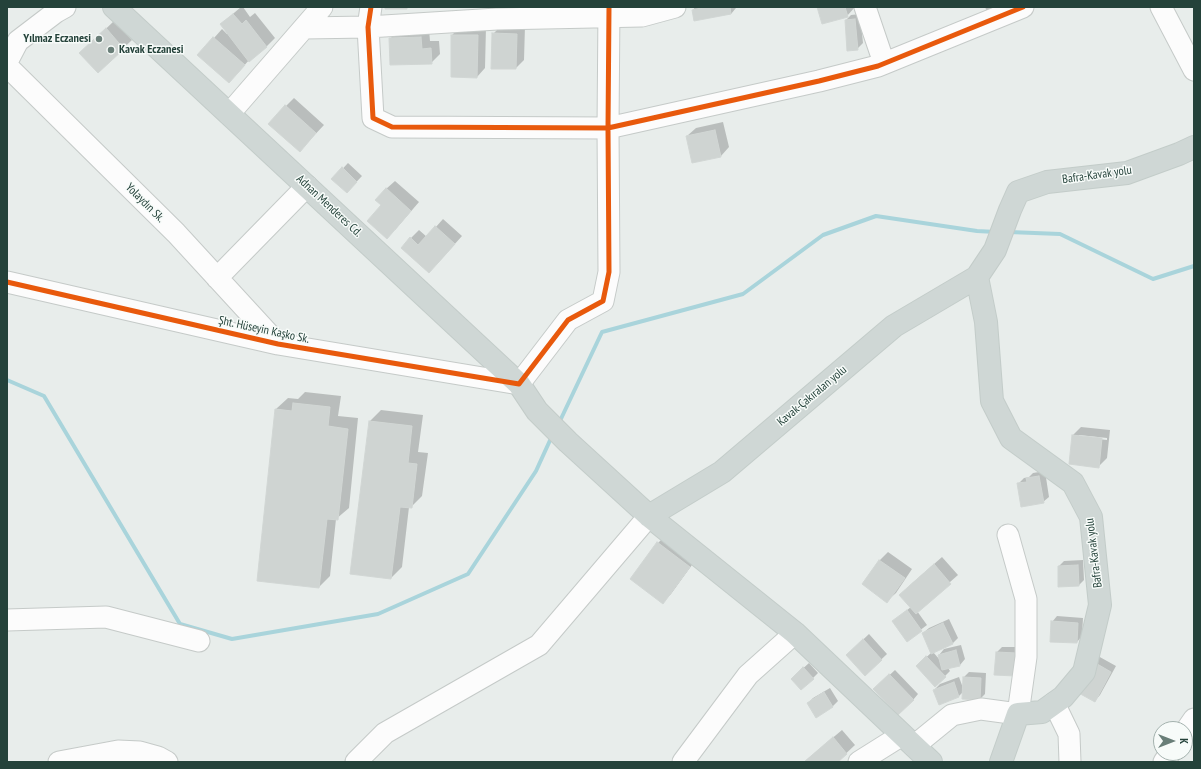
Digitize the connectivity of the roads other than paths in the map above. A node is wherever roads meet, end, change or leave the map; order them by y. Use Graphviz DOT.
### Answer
graph roads {
  1 [pos="65,7"];
  2 [pos="114,7"];
  3 [pos="322,7"];
  4 [pos="371,7"];
  5 [pos="375,7"];
  6 [pos="674,7"];
  7 [pos="865,7"];
  8 [pos="1023,7"];
  9 [pos="1161,7"];
  10 [pos="609,12"];
  11 [pos="409,19"];
  12 [pos="368,27"];
  13 [pos="304,28"];
  14 [pos="7,62"];
  15 [pos="884,63"];
  16 [pos="7,66"];
  17 [pos="1194,70"];
  18 [pos="229,114"];
  19 [pos="608,128"];
  20 [pos="1194,147"];
  21 [pos="307,186"];
  22 [pos="977,277"];
  23 [pos="217,278"];
  24 [pos="7,282"];
  25 [pos="278,344"];
  26 [pos="519,384"];
  27 [pos="649,516"];
  28 [pos="1008,535"];
  29 [pos="7,620"];
  30 [pos="796,633"];
  31 [pos="199,641"];
  32 [pos="1054,704"];
  33 [pos="1018,714"];
  34 [pos="908,741"];
  35 [pos="59,762"];
  36 [pos="167,762"];
  37 [pos="356,762"];
  38 [pos="683,762"];
  39 [pos="859,762"];
  40 [pos="931,762"];
  41 [pos="1002,762"];
  42 [pos="1070,762"];
  1 -- 14 [label="street"];
  2 -- 18 [label="main road, Adnan Menderes Cd."];
  3 -- 13 [label="street"];
  4 -- 12 [label="street"];
  5 -- 11 [label="street"];
  6 -- 10 [label="street"];
  7 -- 15 [label="street"];
  8 -- 15 [label="street"];
  9 -- 17 [label="street"];
  10 -- 11 [label="street"];
  10 -- 19 [label="street"];
  11 -- 12 [label="street"];
  12 -- 13 [label="street"];
  12 -- 19 [label="street"];
  13 -- 18 [label="street"];
  15 -- 19 [label="street"];
  16 -- 23 [label="street, Yolaydın Sk."];
  18 -- 21 [label="main road, Adnan Menderes Cd."];
  19 -- 26 [label="street"];
  20 -- 22 [label="main road, Bafra-Kavak yolu"];
  21 -- 23 [label="street"];
  21 -- 26 [label="main road, Adnan Menderes Cd."];
  22 -- 27 [label="main road, Kavak-Çakıralan yolu"];
  22 -- 32 [label="main road, Bafra-Kavak yolu"];
  23 -- 25 [label="street, Yolaydın Sk."];
  24 -- 25 [label="street, Şht. Hüseyin Kaşko Sk."];
  25 -- 26 [label="street, Şht. Hüseyin Kaşko Sk."];
  26 -- 27 [label="main road, Adnan Menderes Cd."];
  27 -- 30 [label="main road, Adnan Menderes Cd."];
  27 -- 37 [label="street"];
  28 -- 33 [label="street"];
  29 -- 31 [label="street"];
  30 -- 34 [label="main road, Adnan Menderes Cd."];
  30 -- 38 [label="street"];
  32 -- 33 [label="main road, Bafra-Kavak yolu"];
  32 -- 42 [label="street"];
  33 -- 34 [label="street"];
  33 -- 41 [label="main road"];
  34 -- 39 [label="street"];
  34 -- 40 [label="main road, Adnan Menderes Cd."];
  35 -- 36 [label="street"];
}
